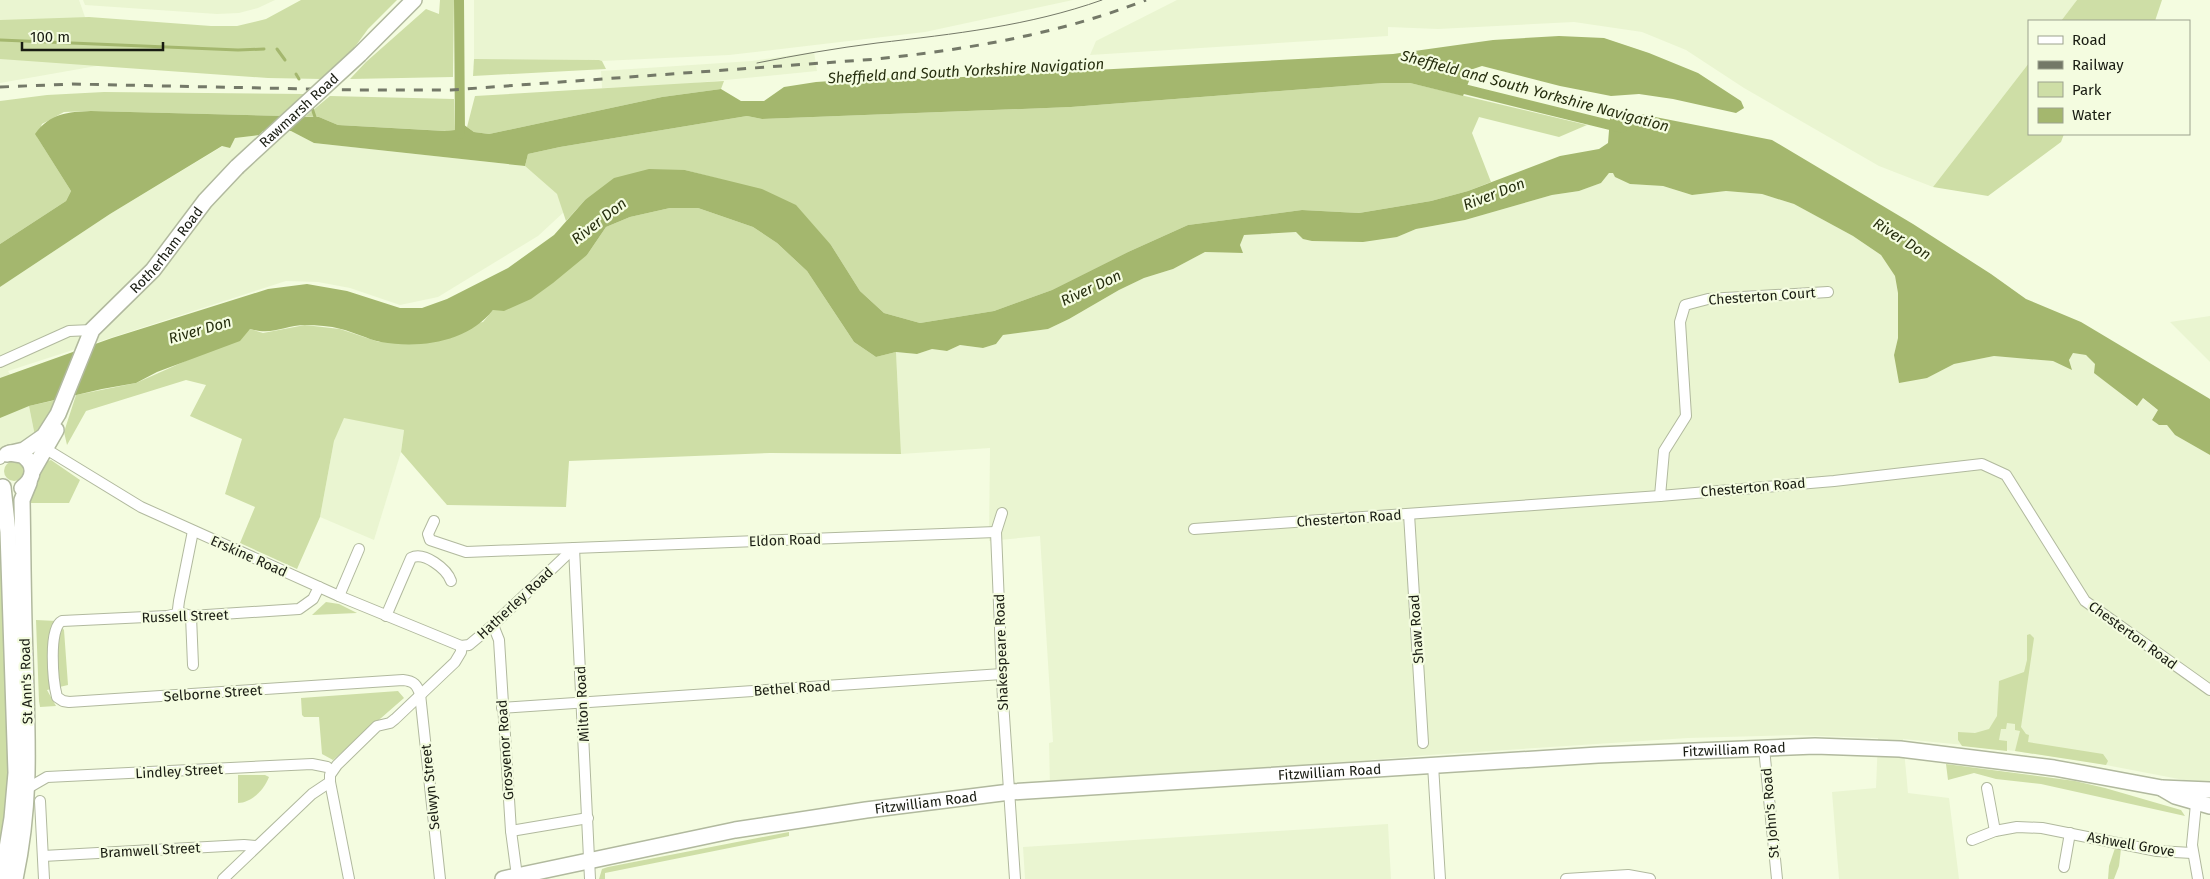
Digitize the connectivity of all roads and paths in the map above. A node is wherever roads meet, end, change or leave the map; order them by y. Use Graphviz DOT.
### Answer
graph roads {
  1 [pos="414,0"];
  2 [pos="237,167"];
  3 [pos="1828,292"];
  4 [pos="92,330"];
  5 [pos="0,362"];
  6 [pos="60,409"];
  7 [pos="46,449"];
  8 [pos="2,457"];
  9 [pos="31,477"];
  10 [pos="2,485"];
  11 [pos="1660,496"];
  12 [pos="1002,513"];
  13 [pos="1409,514"];
  14 [pos="434,521"];
  15 [pos="1194,529"];
  16 [pos="193,531"];
  17 [pos="996,532"];
  18 [pos="359,548"];
  19 [pos="574,548"];
  20 [pos="451,581"];
  21 [pos="319,587"];
  22 [pos="339,596"];
  23 [pos="186,615"];
  24 [pos="386,616"];
  25 [pos="493,625"];
  26 [pos="53,639"];
  27 [pos="462,646"];
  28 [pos="193,665"];
  29 [pos="1002,674"];
  30 [pos="2210,690"];
  31 [pos="420,694"];
  32 [pos="582,703"];
  33 [pos="502,708"];
  34 [pos="1423,742"];
  35 [pos="1764,748"];
  36 [pos="1433,765"];
  37 [pos="331,777"];
  38 [pos="28,788"];
  39 [pos="1987,788"];
  40 [pos="2162,788"];
  41 [pos="2210,790"];
  42 [pos="1010,792"];
  43 [pos="40,801"];
  44 [pos="2203,805"];
  45 [pos="588,818"];
  46 [pos="511,831"];
  47 [pos="1995,832"];
  48 [pos="2070,833"];
  49 [pos="1972,840"];
  50 [pos="257,846"];
  51 [pos="2192,853"];
  52 [pos="43,856"];
  53 [pos="589,860"];
  54 [pos="2064,867"];
  55 [pos="510,878"];
  56 [pos="2,879"];
  57 [pos="15,879"];
  58 [pos="44,879"];
  59 [pos="223,879"];
  60 [pos="349,879"];
  61 [pos="440,879"];
  62 [pos="590,879"];
  63 [pos="1015,879"];
  64 [pos="1440,879"];
  65 [pos="1566,879"];
  66 [pos="1650,879"];
  67 [pos="1777,879"];
  68 [pos="2198,879"];
  1 -- 2 [label="main road, Rawmarsh Road, bridge"];
  2 -- 4 [label="main road, Rotherham Road"];
  3 -- 11 [label="street, Chesterton Court"];
  4 -- 5 [label="street"];
  4 -- 6 [label="main road, St Ann's Road"];
  6 -- 7 [label="main road, St Ann's Road"];
  6 -- 8 [label="main road, St Ann's Road"];
  7 -- 9 [label="main road, St Ann's Road"];
  7 -- 16 [label="street, Erskine Road"];
  8 -- 9 [label="main road, St Ann's Road"];
  9 -- 10 [label="main road, St Ann's Road"];
  9 -- 38 [label="main road, St Ann's Road"];
  10 -- 56 [label="main road, St Ann's Road"];
  11 -- 13 [label="street, Chesterton Road"];
  11 -- 30 [label="street, Chesterton Road"];
  12 -- 17 [label="street, Shakespeare Road"];
  13 -- 15 [label="street, Chesterton Road"];
  13 -- 34 [label="street, Shaw Road"];
  14 -- 19 [label="street, Eldon Road"];
  16 -- 21 [label="street, Erskine Road"];
  16 -- 23 [label="street"];
  17 -- 19 [label="street, Eldon Road"];
  17 -- 29 [label="street, Shakespeare Road"];
  18 -- 22 [label="street"];
  19 -- 25 [label="street, Hatherley Road"];
  19 -- 32 [label="street, Milton Road"];
  20 -- 24 [label="street"];
  21 -- 22 [label="street, Erskine Road"];
  21 -- 23 [label="street, Russell Street"];
  22 -- 24 [label="street, Erskine Road"];
  23 -- 26 [label="street, Russell Street"];
  23 -- 28 [label="street"];
  24 -- 27 [label="street, Erskine Road"];
  25 -- 27 [label="street, Hatherley Road"];
  25 -- 33 [label="street, Grosvenor Road"];
  26 -- 31 [label="street, Selborne Street"];
  27 -- 31 [label="street, Hatherley Road"];
  29 -- 32 [label="street, Bethel Road"];
  29 -- 42 [label="street, Shakespeare Road"];
  31 -- 37 [label="street, Hatherley Road"];
  31 -- 61 [label="street, Selwyn Street"];
  32 -- 33 [label="street, Bethel Road"];
  32 -- 45 [label="street, Milton Road"];
  33 -- 46 [label="street, Grosvenor Road"];
  35 -- 36 [label="main road, Fitzwilliam Road"];
  35 -- 40 [label="main road, Fitzwilliam Road"];
  35 -- 67 [label="street, St John's Road"];
  36 -- 42 [label="main road, Fitzwilliam Road"];
  36 -- 64 [label="street"];
  37 -- 38 [label="street, Lindley Street"];
  37 -- 50 [label="street, Hatherley Road"];
  37 -- 60 [label="street"];
  38 -- 57 [label="main road, St Ann's Road"];
  39 -- 47 [label="street"];
  40 -- 41 [label="main road, Fitzwilliam Road"];
  40 -- 44 [label="main road, Fitzwilliam Road"];
  42 -- 53 [label="main road, Fitzwilliam Road"];
  42 -- 63 [label="street, Shakespeare Road"];
  43 -- 52 [label="street"];
  44 -- 51 [label="street"];
  45 -- 46 [label="street"];
  45 -- 53 [label="street, Milton Road"];
  46 -- 55 [label="street, Grosvenor Road"];
  47 -- 48 [label="street, Ashwell Grove"];
  47 -- 49 [label="street, Ashwell Grove"];
  48 -- 51 [label="street, Ashwell Grove"];
  48 -- 54 [label="street, Ashwell Grove"];
  50 -- 52 [label="street, Bramwell Street"];
  50 -- 59 [label="street, Hatherley Road"];
  51 -- 68 [label="street"];
  52 -- 58 [label="street"];
  53 -- 55 [label="main road, Fitzwilliam Road"];
  53 -- 62 [label="street, Milton Road"];
  65 -- 66 [label="street"];
}
